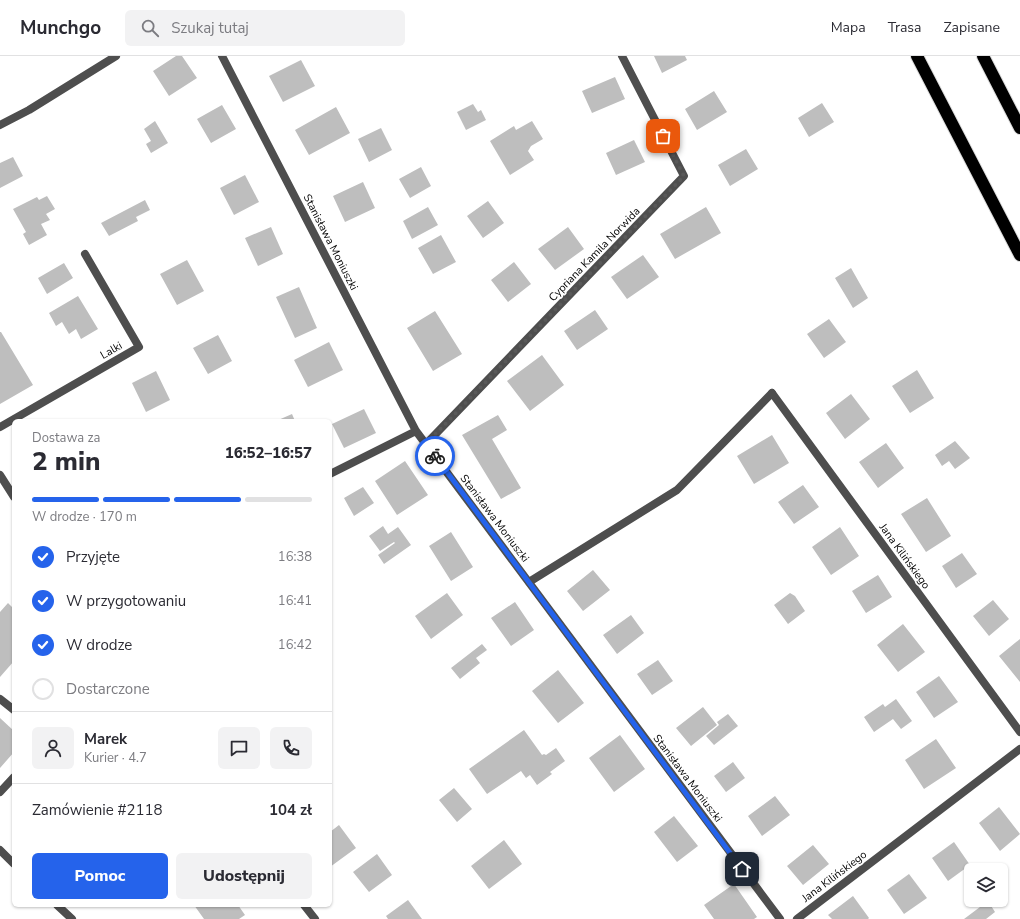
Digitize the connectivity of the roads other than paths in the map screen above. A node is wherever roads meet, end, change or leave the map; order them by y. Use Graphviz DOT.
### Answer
graph roads {
  1 [pos="116,56"];
  2 [pos="222,56"];
  3 [pos="622,56"];
  4 [pos="917,56"];
  5 [pos="983,56"];
  6 [pos="0,125"];
  7 [pos="1020,128"];
  8 [pos="85,254"];
  9 [pos="1020,255"];
  10 [pos="14,419"];
  11 [pos="12,420"];
  12 [pos="0,427"];
  13 [pos="416,431"];
  14 [pos="426,444"];
  15 [pos="332,473"];
  16 [pos="0,475"];
  17 [pos="12,494"];
  18 [pos="529,582"];
  19 [pos="0,698"];
  20 [pos="12,708"];
  21 [pos="1020,732"];
  22 [pos="1020,750"];
  23 [pos="12,779"];
  24 [pos="0,792"];
  25 [pos="0,850"];
  26 [pos="12,862"];
  27 [pos="59,907"];
  28 [pos="306,907"];
  29 [pos="72,919"];
  30 [pos="315,919"];
  31 [pos="780,919"];
  32 [pos="797,919"];
  1 -- 6 [label="street"];
  2 -- 13 [label="street, Stanisława Moniuszki"];
  3 -- 14 [label="street, Cypriana Kamila Norwida"];
  4 -- 9 [label="highway"];
  5 -- 7 [label="highway"];
  8 -- 10 [label="street, Lalki"];
  11 -- 12 [label="street, Lalki"];
  13 -- 14 [label="street, Stanisława Moniuszki"];
  13 -- 15 [label="street"];
  14 -- 18 [label="street, Stanisława Moniuszki"];
  16 -- 17 [label="street"];
  18 -- 21 [label="street, Jana Kilińskiego"];
  18 -- 31 [label="street, Stanisława Moniuszki"];
  19 -- 20 [label="street"];
  22 -- 32 [label="street, Jana Kilińskiego"];
  23 -- 24 [label="street"];
  25 -- 26 [label="street"];
  27 -- 29 [label="street"];
  28 -- 30 [label="street"];
}
